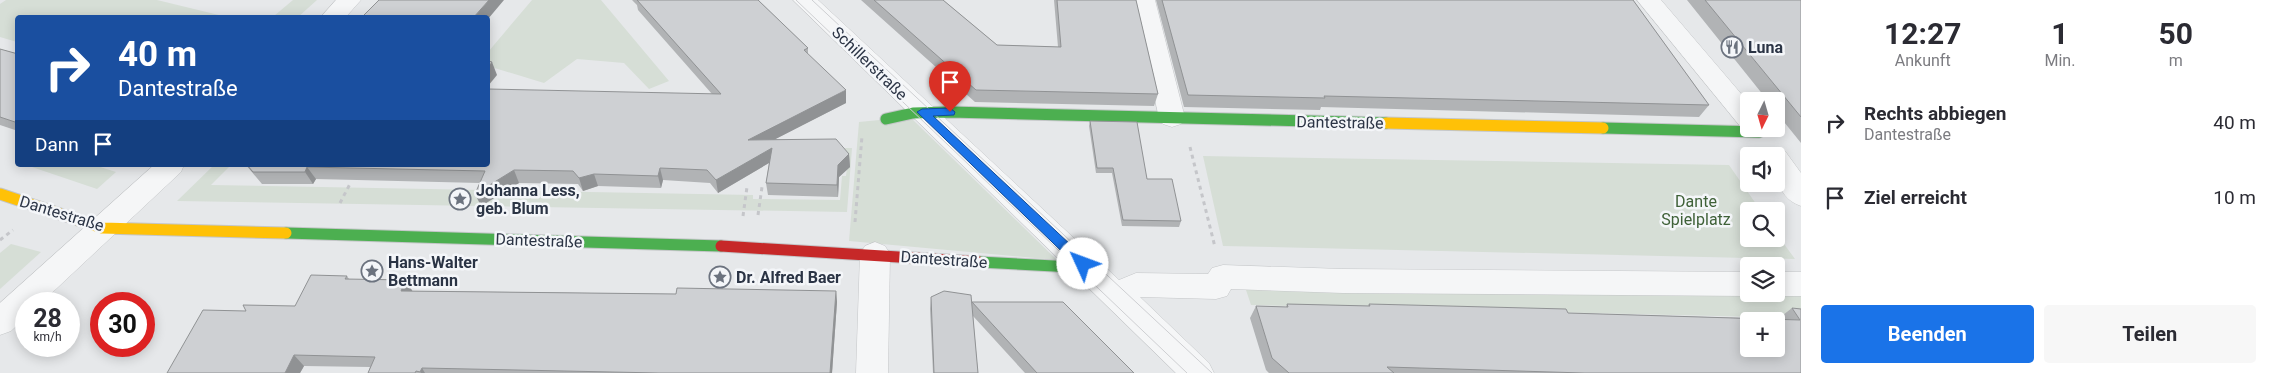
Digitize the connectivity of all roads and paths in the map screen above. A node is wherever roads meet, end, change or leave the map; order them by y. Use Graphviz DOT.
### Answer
graph roads {
  1 [pos="350,0"];
  2 [pos="804,0"];
  3 [pos="1144,0"];
  4 [pos="1648,0"];
  5 [pos="334,15"];
  6 [pos="1740,109"];
  7 [pos="922,112"];
  8 [pos="1177,118"];
  9 [pos="886,119"];
  10 [pos="1740,127"];
  11 [pos="169,167"];
  12 [pos="1785,171"];
  13 [pos="0,194"];
  14 [pos="1801,195"];
  15 [pos="102,228"];
  16 [pos="864,253"];
  17 [pos="1083,264"];
  18 [pos="1222,277"];
  19 [pos="1740,284"];
  20 [pos="1785,284"];
  21 [pos="1801,284"];
  22 [pos="1116,296"];
  23 [pos="0,322"];
  24 [pos="872,373"];
  25 [pos="1198,373"];
  1 -- 5 [label="street"];
  2 -- 7 [label="street, Schillerstraße"];
  3 -- 8 [label="street"];
  4 -- 6 [label="street"];
  7 -- 8 [label="street, Dantestraße"];
  7 -- 9 [label="street, Dantestraße"];
  7 -- 17 [label="street, Schillerstraße"];
  8 -- 10 [label="street, Dantestraße"];
  8 -- 18 [label="path"];
  9 -- 16 [label="path"];
  11 -- 15 [label="street"];
  12 -- 14 [label="street"];
  13 -- 15 [label="street, Dantestraße"];
  15 -- 16 [label="street, Dantestraße"];
  15 -- 23 [label="street"];
  16 -- 17 [label="street, Dantestraße"];
  16 -- 24 [label="street"];
  17 -- 22 [label="street, Schillerstraße"];
  18 -- 19 [label="street"];
  18 -- 22 [label="street"];
  20 -- 21 [label="street"];
  22 -- 25 [label="street, Schillerstraße"];
}
